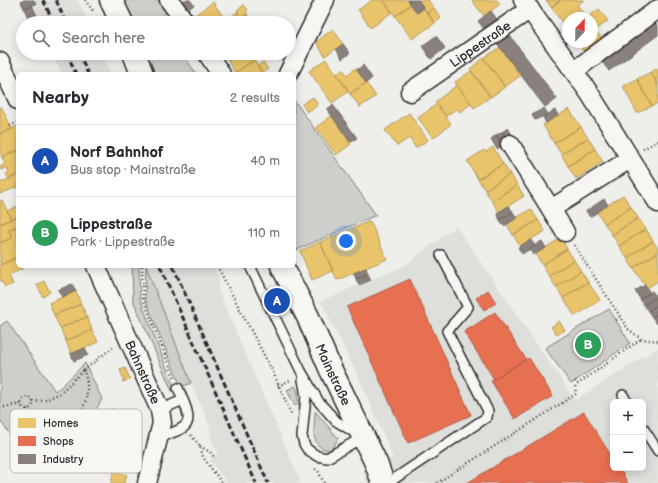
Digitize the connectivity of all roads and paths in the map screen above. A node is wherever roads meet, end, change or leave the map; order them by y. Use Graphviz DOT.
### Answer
graph roads {
  1 [pos="85,0"];
  2 [pos="169,0"];
  3 [pos="325,0"];
  4 [pos="526,4"];
  5 [pos="104,7"];
  6 [pos="658,9"];
  7 [pos="114,16"];
  8 [pos="181,16"];
  9 [pos="296,58"];
  10 [pos="137,60"];
  11 [pos="212,60"];
  12 [pos="295,60"];
  13 [pos="0,62"];
  14 [pos="574,70"];
  15 [pos="141,72"];
  16 [pos="220,72"];
  17 [pos="289,72"];
  18 [pos="410,92"];
  19 [pos="16,96"];
  20 [pos="16,123"];
  21 [pos="10,126"];
  22 [pos="510,144"];
  23 [pos="630,159"];
  24 [pos="658,203"];
  25 [pos="551,209"];
  26 [pos="565,232"];
  27 [pos="441,256"];
  28 [pos="97,268"];
  29 [pos="142,268"];
  30 [pos="218,268"];
  31 [pos="251,268"];
  32 [pos="283,268"];
  33 [pos="620,318"];
  34 [pos="616,320"];
  35 [pos="641,339"];
  36 [pos="658,341"];
  37 [pos="110,349"];
  38 [pos="84,370"];
  39 [pos="301,371"];
  40 [pos="291,380"];
  41 [pos="575,381"];
  42 [pos="578,384"];
  43 [pos="278,386"];
  44 [pos="178,388"];
  45 [pos="183,400"];
  46 [pos="33,402"];
  47 [pos="21,404"];
  48 [pos="0,408"];
  49 [pos="27,409"];
  50 [pos="83,409"];
  51 [pos="160,410"];
  52 [pos="291,414"];
  53 [pos="185,427"];
  54 [pos="646,433"];
  55 [pos="363,437"];
  56 [pos="159,438"];
  57 [pos="200,446"];
  58 [pos="658,452"];
  59 [pos="214,456"];
  60 [pos="147,483"];
  61 [pos="222,483"];
  62 [pos="383,483"];
  63 [pos="388,483"];
  64 [pos="437,483"];
  1 -- 5 [label="path"];
  2 -- 8 [label="street"];
  3 -- 9 [label="street"];
  4 -- 14 [label="street, Lippestraße"];
  4 -- 18 [label="street, Lippestraße"];
  5 -- 7 [label="street"];
  6 -- 14 [label="street"];
  10 -- 15 [label="street"];
  11 -- 16 [label="street"];
  12 -- 17 [label="street"];
  13 -- 19 [label="street"];
  14 -- 23 [label="street, Lippestraße"];
  20 -- 21 [label="path"];
  22 -- 25 [label="street"];
  23 -- 24 [label="street, Lippestraße"];
  23 -- 25 [label="street"];
  25 -- 26 [label="street"];
  26 -- 33 [label="path"];
  27 -- 63 [label="lane"];
  28 -- 51 [label="street, Bahnstraße"];
  29 -- 44 [label="path"];
  30 -- 43 [label="path"];
  31 -- 39 [label="lane"];
  32 -- 55 [label="street, Mainstraße"];
  33 -- 34 [label="path"];
  33 -- 35 [label="path"];
  35 -- 36 [label="path"];
  35 -- 42 [label="path"];
  37 -- 38 [label="path"];
  38 -- 46 [label="path"];
  38 -- 50 [label="path"];
  39 -- 55 [label="lane"];
  39 -- 55 [label="lane"];
  40 -- 43 [label="path"];
  41 -- 42 [label="path"];
  42 -- 64 [label="path"];
  43 -- 52 [label="path"];
  44 -- 45 [label="lane"];
  45 -- 51 [label="lane"];
  45 -- 53 [label="lane"];
  46 -- 47 [label="path"];
  46 -- 49 [label="path"];
  47 -- 48 [label="path"];
  47 -- 49 [label="path"];
  51 -- 56 [label="street, Bahnstraße"];
  53 -- 56 [label="lane"];
  53 -- 57 [label="path"];
  54 -- 58 [label="lane"];
  55 -- 62 [label="street, Mainstraße"];
  56 -- 60 [label="street, Bahnstraße"];
  57 -- 59 [label="path"];
  57 -- 61 [label="path"];
}
